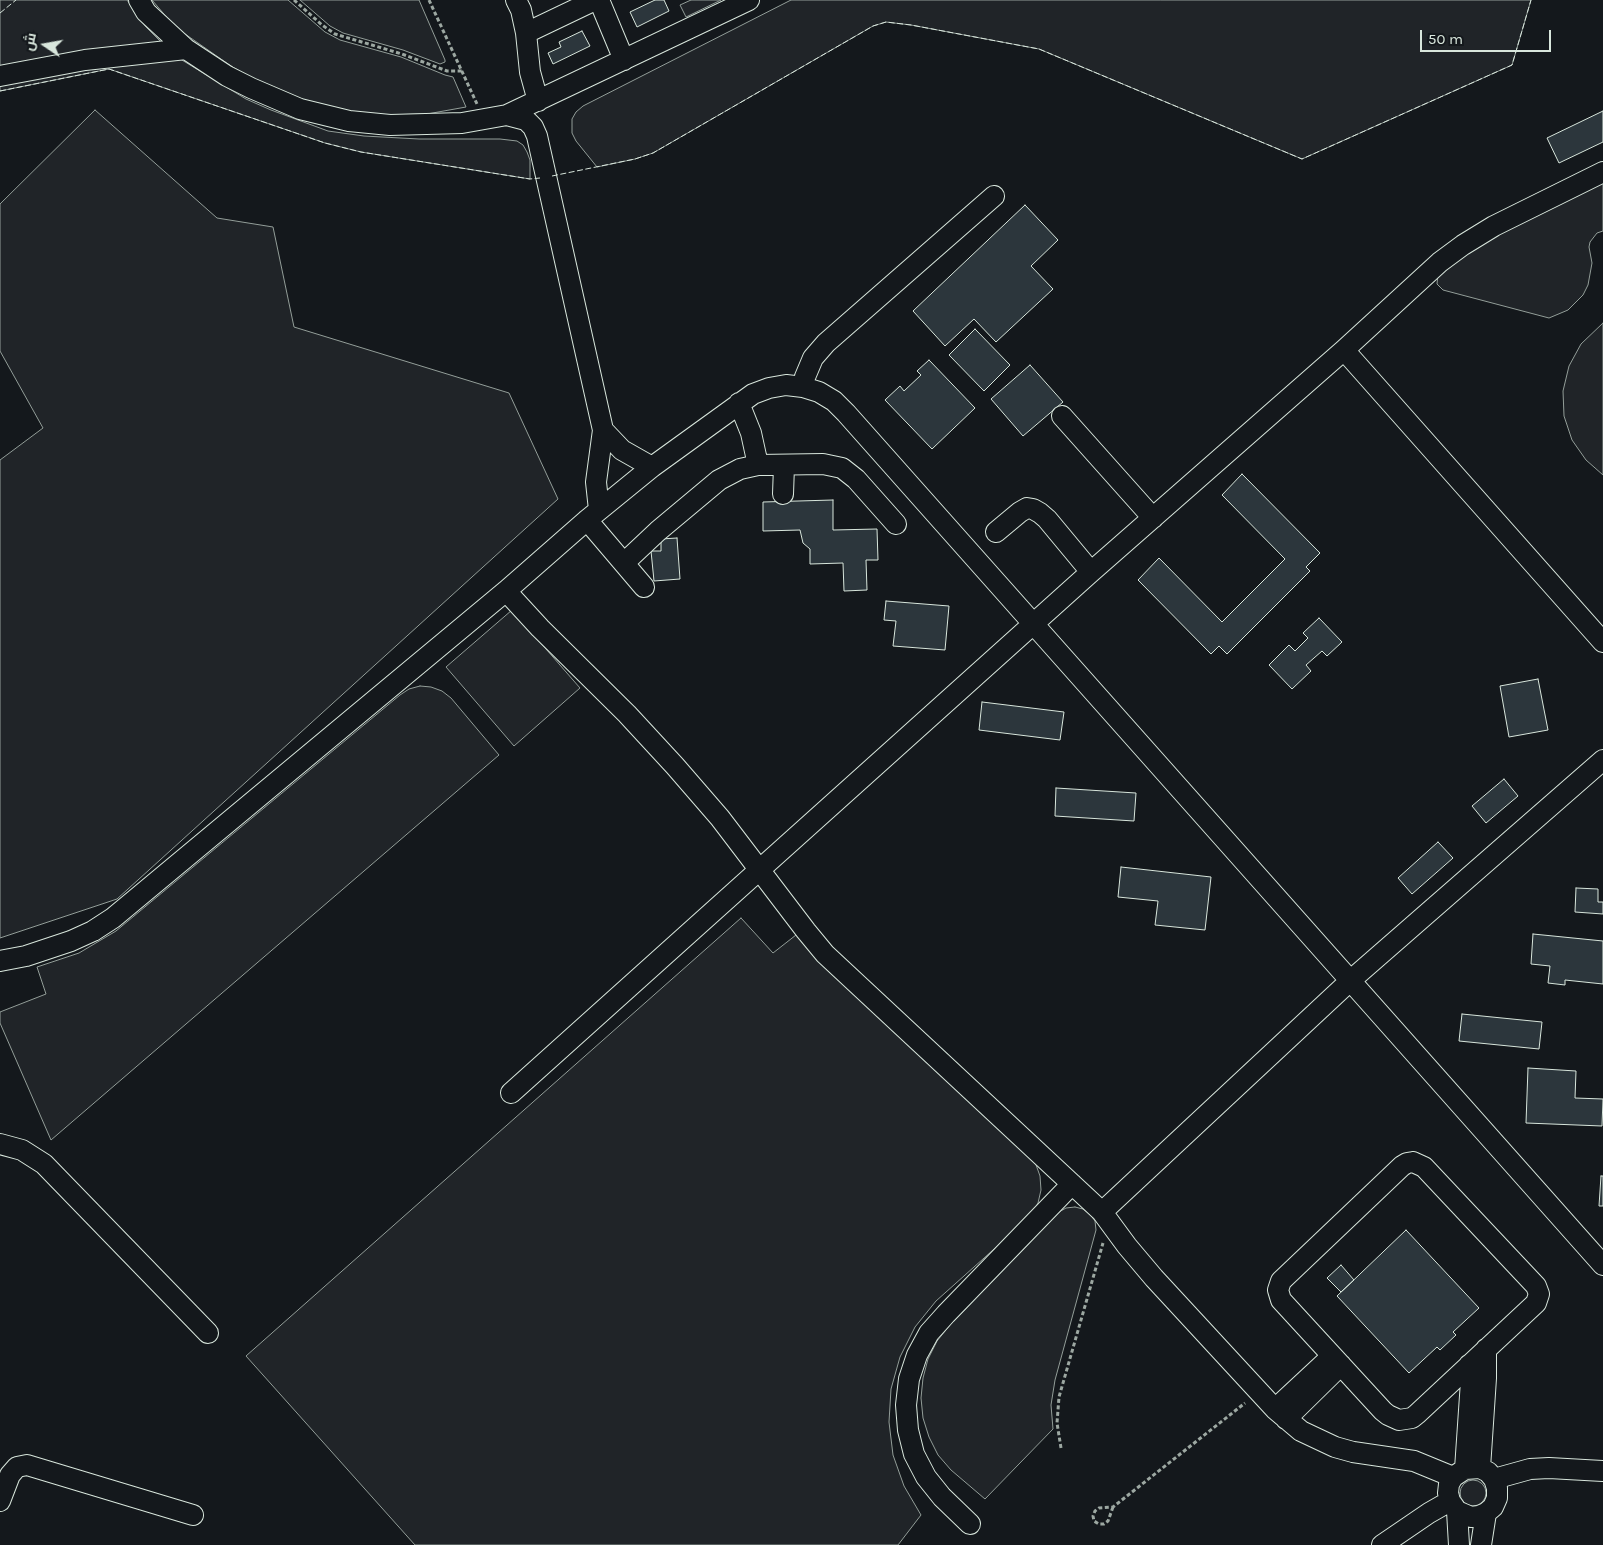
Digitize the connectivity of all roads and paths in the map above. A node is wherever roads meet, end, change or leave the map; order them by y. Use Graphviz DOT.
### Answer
graph roads {
  1 [pos="139,0"];
  2 [pos="294,0"];
  3 [pos="429,0"];
  4 [pos="516,0"];
  5 [pos="595,0"];
  6 [pos="599,0"];
  7 [pos="749,0"];
  8 [pos="526,33"];
  9 [pos="186,49"];
  10 [pos="624,60"];
  11 [pos="462,72"];
  12 [pos="0,76"];
  13 [pos="538,101"];
  14 [pos="507,115"];
  15 [pos="485,120"];
  16 [pos="1603,172"];
  17 [pos="994,196"];
  18 [pos="1344,350"];
  19 [pos="803,387"];
  20 [pos="739,404"];
  21 [pos="1062,416"];
  22 [pos="603,430"];
  23 [pos="758,465"];
  24 [pos="784,466"];
  25 [pos="652,467"];
  26 [pos="783,494"];
  27 [pos="593,515"];
  28 [pos="1152,518"];
  29 [pos="896,524"];
  30 [pos="996,532"];
  31 [pos="624,563"];
  32 [pos="1091,572"];
  33 [pos="644,587"];
  34 [pos="506,591"];
  35 [pos="1034,624"];
  36 [pos="1603,642"];
  37 [pos="1603,760"];
  38 [pos="761,869"];
  39 [pos="0,961"];
  40 [pos="1352,980"];
  41 [pos="511,1093"];
  42 [pos="0,1144"];
  43 [pos="1072,1184"];
  44 [pos="1105,1218"];
  45 [pos="1603,1265"];
  46 [pos="208,1333"];
  47 [pos="1486,1350"];
  48 [pos="1337,1360"];
  49 [pos="1470,1365"];
  50 [pos="1259,1392"];
  51 [pos="1280,1414"];
  52 [pos="1061,1448"];
  53 [pos="1603,1471"];
  54 [pos="1473,1473"];
  55 [pos="0,1500"];
  56 [pos="1453,1506"];
  57 [pos="1113,1507"];
  58 [pos="1486,1513"];
  59 [pos="194,1515"];
  60 [pos="970,1524"];
  61 [pos="1382,1545"];
  62 [pos="1459,1545"];
  63 [pos="1482,1545"];
  1 -- 9 [label="lane"];
  2 -- 11 [label="path"];
  3 -- 11 [label="path"];
  4 -- 8 [label="lane"];
  5 -- 8 [label="lane"];
  6 -- 10 [label="lane"];
  7 -- 10 [label="lane"];
  8 -- 13 [label="lane"];
  9 -- 12 [label="lane"];
  9 -- 15 [label="lane"];
  10 -- 13 [label="lane"];
  11 -- 15 [label="path"];
  13 -- 14 [label="lane"];
  14 -- 15 [label="lane"];
  14 -- 22 [label="lane"];
  16 -- 18 [label="lane"];
  17 -- 19 [label="lane"];
  18 -- 28 [label="lane"];
  18 -- 36 [label="lane"];
  19 -- 20 [label="lane"];
  19 -- 35 [label="lane"];
  20 -- 23 [label="lane"];
  20 -- 25 [label="lane"];
  21 -- 28 [label="lane"];
  22 -- 25 [label="lane"];
  22 -- 27 [label="lane"];
  23 -- 24 [label="lane"];
  23 -- 31 [label="lane"];
  24 -- 26 [label="lane"];
  24 -- 29 [label="lane"];
  25 -- 27 [label="lane"];
  27 -- 31 [label="lane"];
  27 -- 34 [label="lane"];
  28 -- 32 [label="lane"];
  30 -- 32 [label="lane"];
  31 -- 33 [label="lane"];
  32 -- 35 [label="lane"];
  34 -- 38 [label="lane"];
  34 -- 39 [label="lane"];
  35 -- 38 [label="lane"];
  35 -- 40 [label="lane"];
  37 -- 40 [label="lane"];
  38 -- 41 [label="lane"];
  38 -- 43 [label="lane"];
  40 -- 44 [label="lane"];
  40 -- 45 [label="lane"];
  42 -- 46 [label="lane"];
  43 -- 44 [label="lane"];
  43 -- 60 [label="lane"];
  44 -- 50 [label="lane"];
  44 -- 52 [label="path"];
  47 -- 48 [label="lane"];
  47 -- 49 [label="lane"];
  47 -- 54 [label="lane"];
  48 -- 49 [label="lane"];
  48 -- 51 [label="lane"];
  49 -- 54 [label="lane"];
  50 -- 51 [label="lane"];
  50 -- 57 [label="path"];
  51 -- 54 [label="lane"];
  53 -- 54 [label="lane"];
  54 -- 56 [label="lane"];
  54 -- 58 [label="lane"];
  55 -- 59 [label="lane"];
  56 -- 58 [label="lane"];
  56 -- 61 [label="lane"];
  56 -- 62 [label="lane"];
  57 -- 57 [label="path"];
  58 -- 63 [label="lane"];
}
